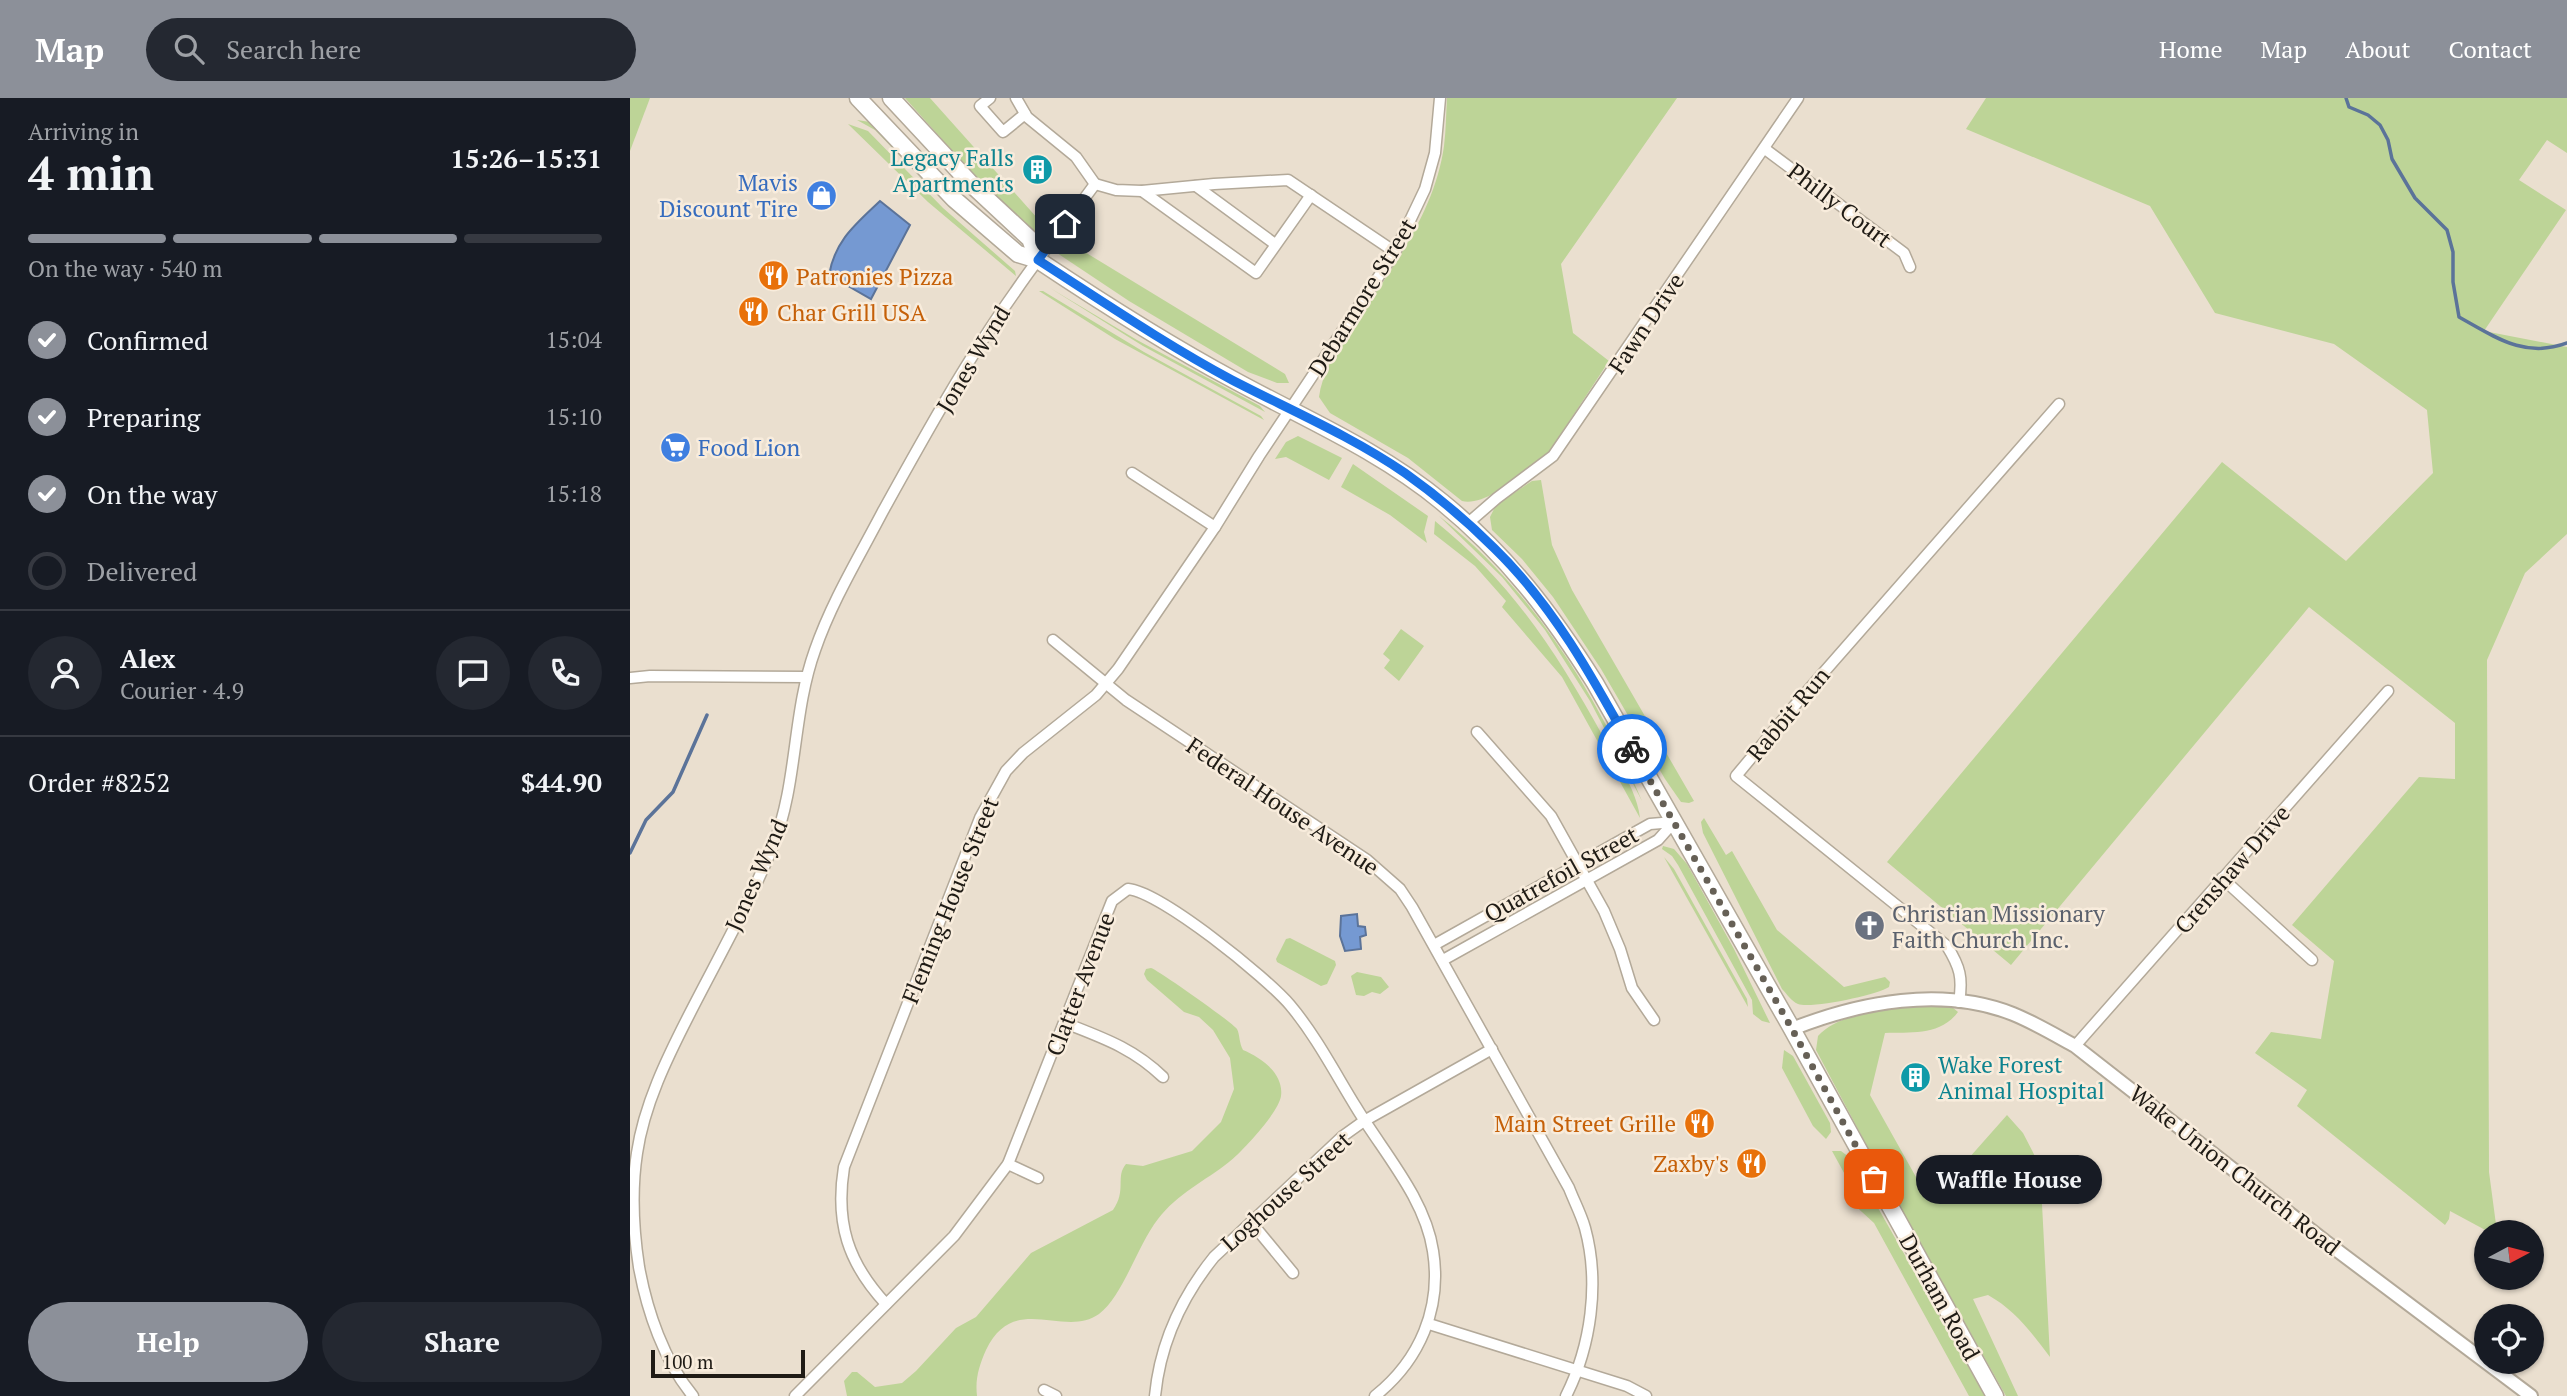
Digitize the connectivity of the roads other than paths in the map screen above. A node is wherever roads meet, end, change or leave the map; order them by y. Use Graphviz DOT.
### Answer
graph roads {
  1 [pos="891,98"];
  2 [pos="990,98"];
  3 [pos="1016,98"];
  4 [pos="1440,98"];
  5 [pos="1798,98"];
  6 [pos="862,102"];
  7 [pos="1025,114"];
  8 [pos="1765,149"];
  9 [pos="943,154"];
  10 [pos="1096,184"];
  11 [pos="1196,186"];
  12 [pos="1142,191"];
  13 [pos="1311,195"];
  14 [pos="1275,244"];
  15 [pos="1395,252"];
  16 [pos="1038,260"];
  17 [pos="1910,267"];
  18 [pos="2059,404"];
  19 [pos="1292,410"];
  20 [pos="1132,472"];
  21 [pos="1467,524"];
  22 [pos="1215,527"];
  23 [pos="1053,640"];
  24 [pos="806,677"];
  25 [pos="630,678"];
  26 [pos="1107,683"];
  27 [pos="2388,691"];
  28 [pos="1477,732"];
  29 [pos="1674,822"];
  30 [pos="1580,864"];
  31 [pos="2222,878"];
  32 [pos="1587,880"];
  33 [pos="1434,945"];
  34 [pos="1443,960"];
  35 [pos="2312,960"];
  36 [pos="1959,1002"];
  37 [pos="1654,1020"];
  38 [pos="1065,1023"];
  39 [pos="1792,1029"];
  40 [pos="2075,1046"];
  41 [pos="1493,1049"];
  42 [pos="1163,1077"];
  43 [pos="1364,1121"];
  44 [pos="1008,1164"];
  45 [pos="1038,1178"];
  46 [pos="1251,1222"];
  47 [pos="1293,1273"];
  48 [pos="886,1304"];
  49 [pos="1429,1324"];
  50 [pos="1579,1371"];
  51 [pos="1044,1390"];
  52 [pos="693,1396"];
  53 [pos="794,1396"];
  54 [pos="1056,1396"];
  55 [pos="1155,1396"];
  56 [pos="1375,1396"];
  57 [pos="1566,1396"];
  58 [pos="1646,1396"];
  59 [pos="1995,1396"];
  60 [pos="2531,1396"];
  1 -- 9 [label="main road, Durham Road"];
  2 -- 7 [label="street"];
  3 -- 7 [label="street"];
  4 -- 15 [label="street, Debarmore Street"];
  5 -- 8 [label="street, Fawn Drive"];
  6 -- 9 [label="main road"];
  6 -- 16 [label="main road, Durham Road"];
  7 -- 10 [label="street"];
  8 -- 17 [label="street, Philly Court"];
  8 -- 21 [label="street, Fawn Drive"];
  9 -- 16 [label="main road, Durham Road"];
  10 -- 12 [label="street"];
  10 -- 16 [label="street, Jones Wynd"];
  11 -- 12 [label="street"];
  11 -- 13 [label="street"];
  11 -- 14 [label="street"];
  12 -- 14 [label="street"];
  13 -- 14 [label="street"];
  13 -- 15 [label="street"];
  15 -- 19 [label="street, Debarmore Street"];
  16 -- 19 [label="main road, Durham Road"];
  16 -- 24 [label="street, Jones Wynd"];
  18 -- 36 [label="street, Rabbit Run"];
  19 -- 21 [label="main road, Durham Road"];
  19 -- 22 [label="street, Fleming House Street"];
  20 -- 22 [label="street"];
  21 -- 29 [label="main road, Durham Road"];
  22 -- 26 [label="street, Fleming House Street"];
  23 -- 26 [label="street, Federal House Avenue"];
  24 -- 25 [label="street"];
  24 -- 52 [label="street, Jones Wynd"];
  26 -- 33 [label="street, Federal House Avenue"];
  26 -- 48 [label="street, Fleming House Street"];
  27 -- 31 [label="street, Crenshaw Drive"];
  28 -- 30 [label="street"];
  29 -- 30 [label="street, Quatrefoil Street"];
  29 -- 32 [label="street, Quatrefoil Street"];
  29 -- 39 [label="main road, Durham Road"];
  30 -- 32 [label="street"];
  30 -- 33 [label="street, Quatrefoil Street"];
  31 -- 35 [label="street"];
  31 -- 40 [label="street, Crenshaw Drive"];
  32 -- 34 [label="street, Quatrefoil Street"];
  32 -- 37 [label="street"];
  33 -- 34 [label="street, Federal House Avenue"];
  34 -- 41 [label="street, Federal House Avenue"];
  36 -- 39 [label="street, Wake Union Church Road"];
  36 -- 40 [label="street, Wake Union Church Road"];
  38 -- 42 [label="street"];
  38 -- 43 [label="street, Clatter Avenue"];
  38 -- 44 [label="street, Clatter Avenue"];
  39 -- 59 [label="main road, Durham Road"];
  40 -- 60 [label="street, Wake Union Church Road"];
  41 -- 43 [label="street, Loghouse Street"];
  41 -- 50 [label="street, Federal House Avenue"];
  43 -- 46 [label="street, Loghouse Street"];
  43 -- 49 [label="street, Clatter Avenue"];
  44 -- 45 [label="street"];
  44 -- 48 [label="street, Clatter Avenue"];
  46 -- 47 [label="street"];
  46 -- 55 [label="street, Loghouse Street"];
  48 -- 53 [label="street, Clatter Avenue"];
  49 -- 50 [label="street"];
  49 -- 56 [label="street, Clatter Avenue"];
  50 -- 57 [label="street, Federal House Avenue"];
  50 -- 58 [label="street"];
  51 -- 54 [label="street"];
}
